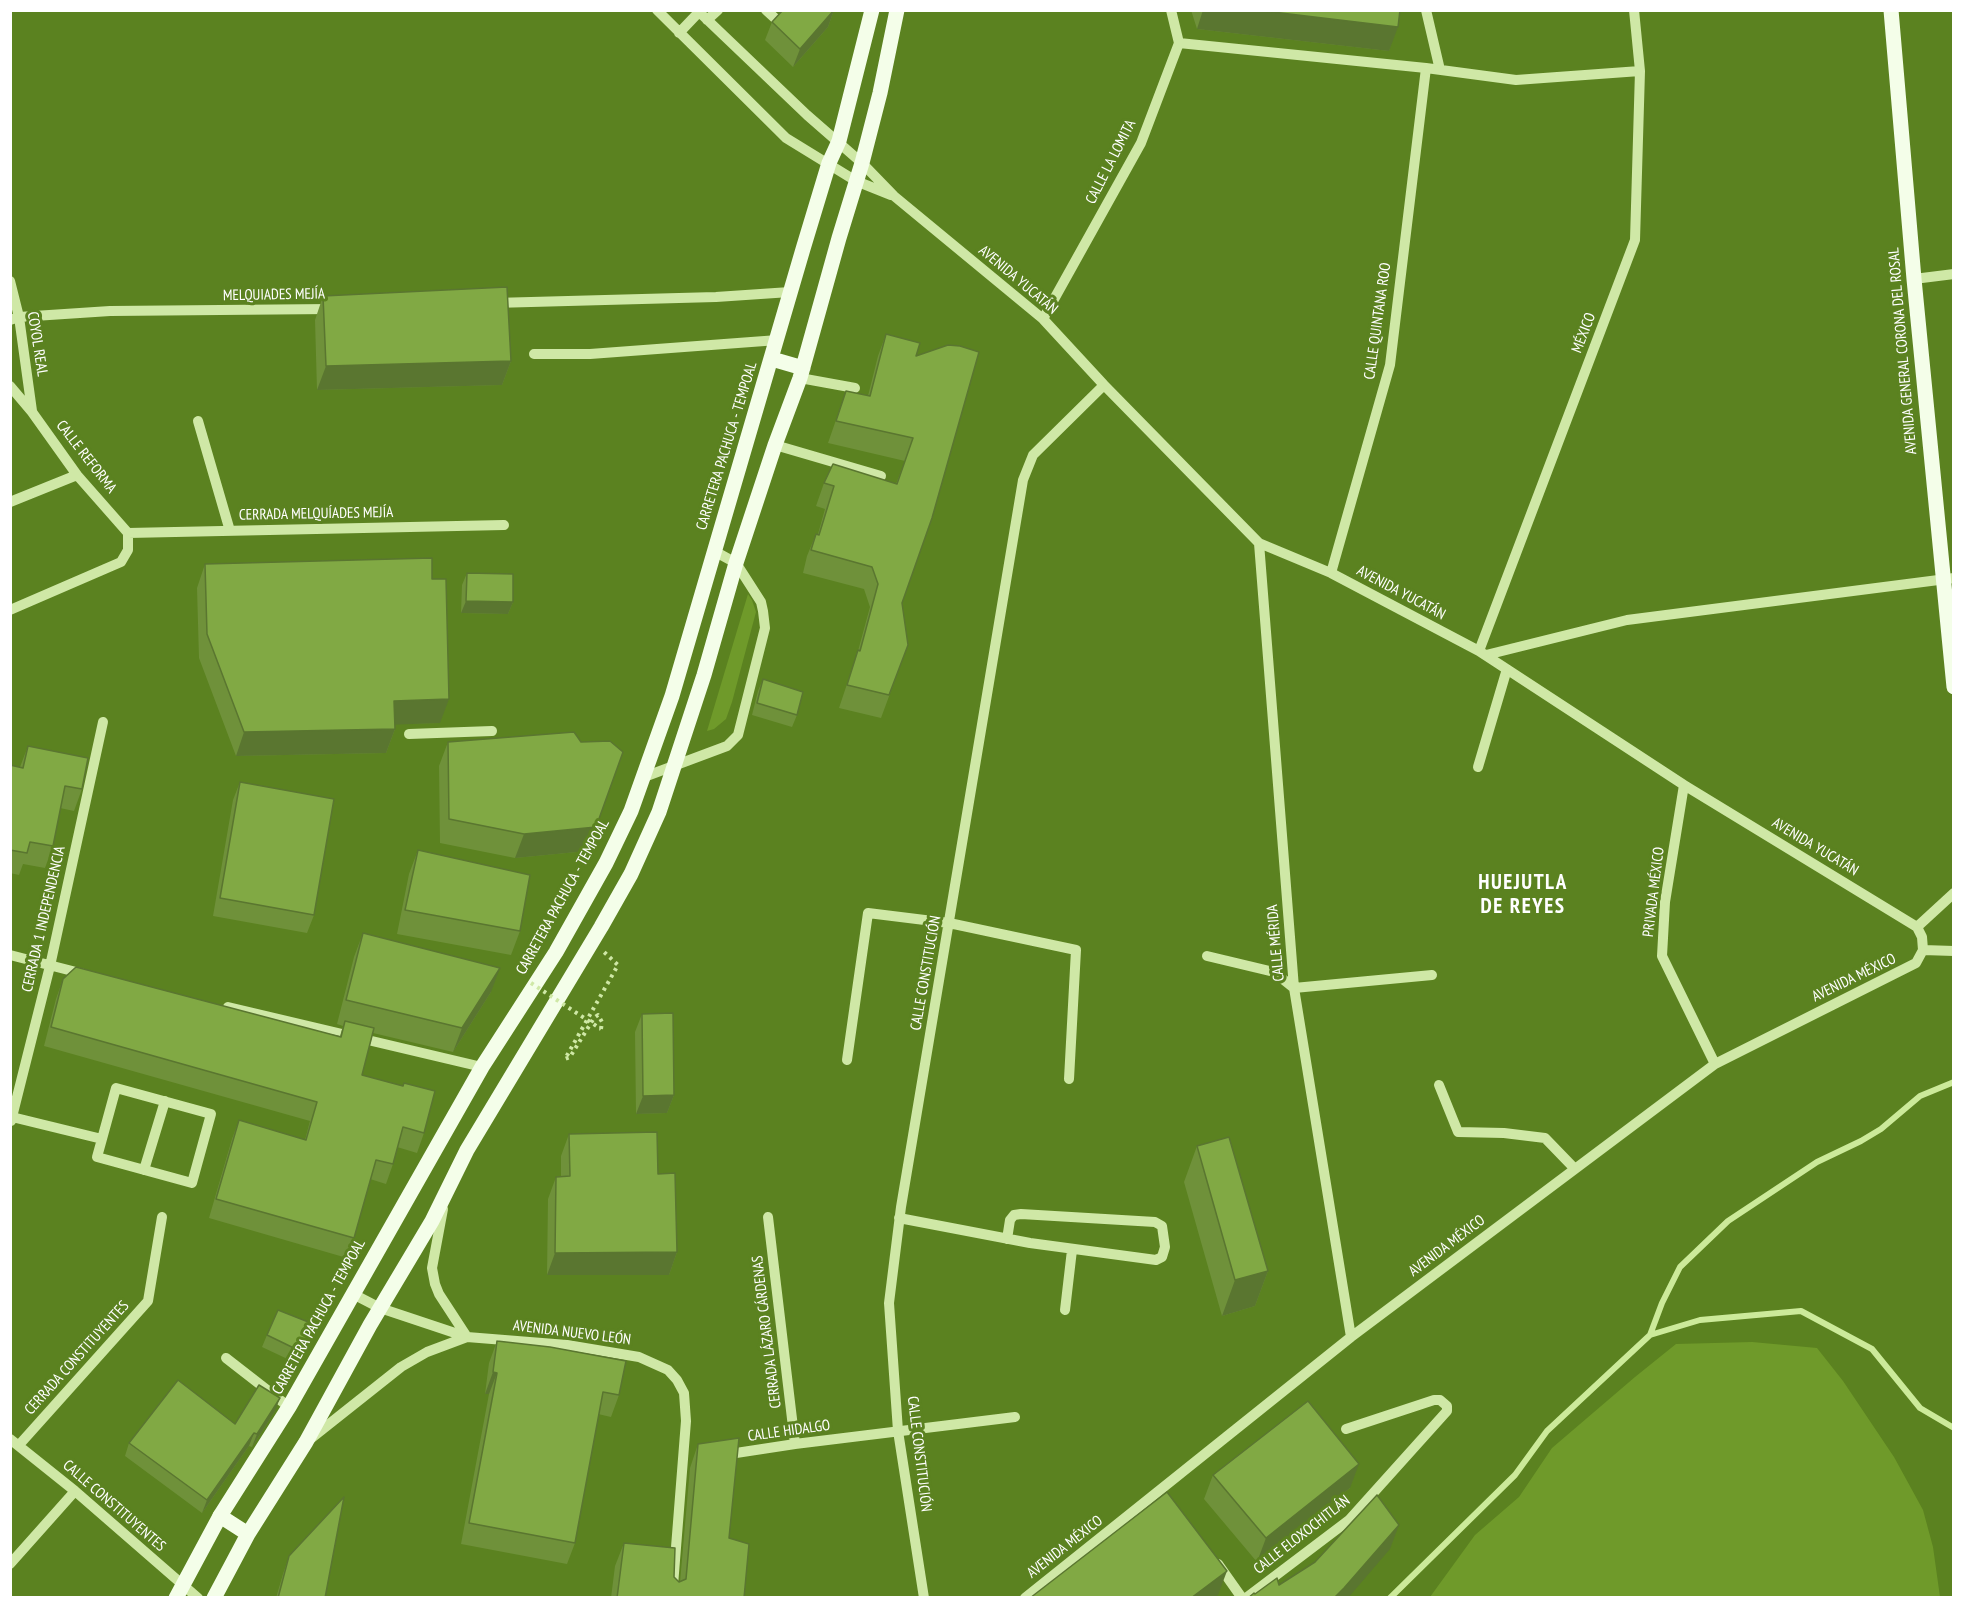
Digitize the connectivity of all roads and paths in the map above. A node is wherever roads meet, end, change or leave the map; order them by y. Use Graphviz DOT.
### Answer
graph roads {
  1 [pos="657,10"];
  2 [pos="718,10"];
  3 [pos="766,10"];
  4 [pos="872,10"];
  5 [pos="897,10"];
  6 [pos="1171,10"];
  7 [pos="1426,10"];
  8 [pos="1635,10"];
  9 [pos="1891,10"];
  10 [pos="701,14"];
  11 [pos="778,21"];
  12 [pos="679,33"];
  13 [pos="1179,43"];
  14 [pos="1426,68"];
  15 [pos="1440,70"];
  16 [pos="1640,71"];
  17 [pos="839,141"];
  18 [pos="829,163"];
  19 [pos="862,163"];
  20 [pos="856,181"];
  21 [pos="894,196"];
  22 [pos="1953,274"];
  23 [pos="1914,279"];
  24 [pos="10,281"];
  25 [pos="790,292"];
  26 [pos="480,304"];
  27 [pos="339,309"];
  28 [pos="15,319"];
  29 [pos="1043,319"];
  30 [pos="778,340"];
  31 [pos="534,354"];
  32 [pos="772,359"];
  33 [pos="802,373"];
  34 [pos="1104,385"];
  35 [pos="10,386"];
  36 [pos="855,388"];
  37 [pos="32,412"];
  38 [pos="198,421"];
  39 [pos="776,445"];
  40 [pos="77,475"];
  41 [pos="881,476"];
  42 [pos="10,502"];
  43 [pos="504,525"];
  44 [pos="230,531"];
  45 [pos="128,533"];
  46 [pos="1259,543"];
  47 [pos="714,551"];
  48 [pos="736,564"];
  49 [pos="1331,573"];
  50 [pos="1948,579"];
  51 [pos="10,610"];
  52 [pos="1483,653"];
  53 [pos="1507,669"];
  54 [pos="1953,687"];
  55 [pos="103,722"];
  56 [pos="492,731"];
  57 [pos="409,734"];
  58 [pos="675,765"];
  59 [pos="1478,767"];
  60 [pos="644,777"];
  61 [pos="1684,785"];
  62 [pos="1953,893"];
  63 [pos="950,923"];
  64 [pos="1917,927"];
  65 [pos="592,941"];
  66 [pos="1923,950"];
  67 [pos="1953,951"];
  68 [pos="10,955"];
  69 [pos="1207,956"];
  70 [pos="50,966"];
  71 [pos="1432,975"];
  72 [pos="97,977"];
  73 [pos="531,983"];
  74 [pos="1294,988"];
  75 [pos="213,1004"];
  76 [pos="847,1060"];
  77 [pos="1715,1064"];
  78 [pos="482,1067"];
  79 [pos="1069,1079"];
  80 [pos="1439,1085"];
  81 [pos="165,1101"];
  82 [pos="11,1119"];
  83 [pos="102,1139"];
  84 [pos="1575,1169"];
  85 [pos="144,1170"];
  86 [pos="445,1194"];
  87 [pos="162,1217"];
  88 [pos="768,1217"];
  89 [pos="899,1218"];
  90 [pos="1007,1239"];
  91 [pos="1072,1250"];
  92 [pos="352,1294"];
  93 [pos="380,1308"];
  94 [pos="1065,1310"];
  95 [pos="467,1337"];
  96 [pos="1351,1337"];
  97 [pos="226,1359"];
  98 [pos="289,1407"];
  99 [pos="1014,1417"];
  100 [pos="1346,1429"];
  101 [pos="898,1431"];
  102 [pos="15,1442"];
  103 [pos="306,1442"];
  104 [pos="795,1444"];
  105 [pos="717,1456"];
  106 [pos="75,1491"];
  107 [pos="220,1516"];
  108 [pos="248,1534"];
  109 [pos="1210,1552"];
  110 [pos="10,1564"];
  111 [pos="176,1598"];
  112 [pos="198,1598"];
  113 [pos="214,1598"];
  114 [pos="672,1598"];
  115 [pos="924,1598"];
  116 [pos="1025,1598"];
  117 [pos="1244,1598"];
  1 -- 12 [label="street, AVENIDA YUCATÁN"];
  2 -- 10 [label="street"];
  3 -- 11 [label="street"];
  4 -- 17 [label="main road, CARRETERA PACHUCA - TEMPOAL"];
  5 -- 19 [label="main road"];
  6 -- 13 [label="street"];
  7 -- 15 [label="street"];
  8 -- 16 [label="street, MÉXICO"];
  9 -- 23 [label="main road, AVENIDA GENERAL CORONA DEL ROSAL"];
  10 -- 12 [label="street"];
  10 -- 17 [label="street, AVENIDA YUCATÁN"];
  12 -- 18 [label="street, AVENIDA YUCATÁN"];
  13 -- 14 [label="street"];
  13 -- 29 [label="street, CALLE LA LOMITA"];
  14 -- 15 [label="street"];
  14 -- 49 [label="street, CALLE QUINTANA ROO"];
  15 -- 16 [label="street"];
  16 -- 52 [label="street, MÉXICO"];
  17 -- 18 [label="main road, CARRETERA PACHUCA - TEMPOAL"];
  17 -- 19 [label="street, AVENIDA YUCATÁN"];
  18 -- 20 [label="street, AVENIDA YUCATÁN"];
  18 -- 25 [label="main road, CARRETERA PACHUCA - TEMPOAL"];
  19 -- 20 [label="main road"];
  19 -- 21 [label="street, AVENIDA YUCATÁN"];
  20 -- 21 [label="street, AVENIDA YUCATÁN"];
  20 -- 33 [label="main road"];
  21 -- 29 [label="street, AVENIDA YUCATÁN"];
  22 -- 23 [label="street"];
  23 -- 50 [label="main road, AVENIDA GENERAL CORONA DEL ROSAL"];
  24 -- 28 [label="street, COYOL REAL"];
  25 -- 26 [label="street"];
  25 -- 30 [label="main road, CARRETERA PACHUCA - TEMPOAL"];
  27 -- 28 [label="street, MELQUIADES MEJÍA"];
  28 -- 37 [label="street, COYOL REAL"];
  29 -- 34 [label="street, AVENIDA YUCATÁN"];
  30 -- 31 [label="street"];
  30 -- 32 [label="main road, CARRETERA PACHUCA - TEMPOAL"];
  32 -- 33 [label="main road"];
  32 -- 47 [label="main road, CARRETERA PACHUCA - TEMPOAL"];
  33 -- 36 [label="street"];
  33 -- 39 [label="main road"];
  34 -- 46 [label="street, AVENIDA YUCATÁN"];
  34 -- 63 [label="street, CALLE CONSTITUCIÓN"];
  35 -- 37 [label="street, CALLE REFORMA"];
  37 -- 40 [label="street, CALLE REFORMA"];
  38 -- 44 [label="street"];
  39 -- 41 [label="street"];
  39 -- 48 [label="main road"];
  40 -- 42 [label="street"];
  40 -- 45 [label="street, CALLE REFORMA"];
  43 -- 44 [label="street, CERRADA MELQUÍADES MEJÍA"];
  44 -- 45 [label="street, CERRADA MELQUÍADES MEJÍA"];
  45 -- 51 [label="street"];
  46 -- 49 [label="street, AVENIDA YUCATÁN"];
  46 -- 74 [label="street, CALLE MÉRIDA"];
  47 -- 48 [label="street"];
  47 -- 60 [label="main road, CARRETERA PACHUCA - TEMPOAL"];
  48 -- 58 [label="main road"];
  48 -- 58 [label="street"];
  49 -- 52 [label="street, AVENIDA YUCATÁN"];
  50 -- 52 [label="street"];
  50 -- 54 [label="main road, AVENIDA GENERAL CORONA DEL ROSAL"];
  52 -- 53 [label="street, AVENIDA YUCATÁN"];
  53 -- 59 [label="street"];
  53 -- 61 [label="street, AVENIDA YUCATÁN"];
  55 -- 70 [label="street, CERRADA 1 INDEPENDENCIA"];
  56 -- 57 [label="street"];
  58 -- 60 [label="street"];
  58 -- 65 [label="main road"];
  60 -- 78 [label="main road, CARRETERA PACHUCA - TEMPOAL"];
  61 -- 64 [label="street, AVENIDA YUCATÁN"];
  61 -- 77 [label="street, PRIVADA MÉXICO"];
  62 -- 64 [label="street"];
  63 -- 76 [label="street"];
  63 -- 79 [label="street"];
  63 -- 89 [label="street, CALLE CONSTITUCIÓN"];
  64 -- 66 [label="street"];
  65 -- 73 [label="path, bridge"];
  65 -- 86 [label="main road"];
  66 -- 67 [label="street"];
  66 -- 77 [label="street, AVENIDA MÉXICO"];
  68 -- 70 [label="street"];
  69 -- 74 [label="street"];
  70 -- 72 [label="street"];
  70 -- 82 [label="street, CERRADA 1 INDEPENDENCIA"];
  71 -- 74 [label="street"];
  74 -- 96 [label="street, CALLE MÉRIDA"];
  75 -- 78 [label="street"];
  77 -- 84 [label="street, AVENIDA MÉXICO"];
  78 -- 92 [label="main road, CARRETERA PACHUCA - TEMPOAL"];
  80 -- 84 [label="street"];
  81 -- 83 [label="street"];
  81 -- 85 [label="street"];
  81 -- 85 [label="street"];
  82 -- 83 [label="street"];
  83 -- 85 [label="street"];
  84 -- 96 [label="street, AVENIDA MÉXICO"];
  86 -- 93 [label="main road"];
  86 -- 95 [label="street"];
  87 -- 102 [label="street, CERRADA CONSTITUYENTES"];
  88 -- 104 [label="street, CERRADA LÁZARO CÁRDENAS"];
  89 -- 90 [label="street"];
  89 -- 101 [label="street, CALLE CONSTITUCIÓN"];
  90 -- 91 [label="street"];
  90 -- 91 [label="street"];
  91 -- 94 [label="street"];
  92 -- 93 [label="street, AVENIDA NUEVO LEÓN"];
  92 -- 98 [label="main road, CARRETERA PACHUCA - TEMPOAL"];
  93 -- 95 [label="street, AVENIDA NUEVO LEÓN"];
  93 -- 103 [label="main road"];
  95 -- 103 [label="street"];
  95 -- 114 [label="street, AVENIDA NUEVO LEÓN"];
  96 -- 116 [label="street, AVENIDA MÉXICO"];
  97 -- 98 [label="street"];
  98 -- 107 [label="main road, CARRETERA PACHUCA - TEMPOAL"];
  99 -- 101 [label="street, CALLE HIDALGO"];
  100 -- 117 [label="street, CALLE ELOXOCHITLÁN"];
  101 -- 104 [label="street, CALLE HIDALGO"];
  101 -- 115 [label="street, CALLE CONSTITUCIÓN"];
  102 -- 106 [label="street, CALLE CONSTITUYENTES"];
  103 -- 108 [label="main road"];
  104 -- 105 [label="street, CALLE HIDALGO"];
  106 -- 110 [label="street"];
  106 -- 112 [label="street, CALLE CONSTITUYENTES"];
  107 -- 108 [label="main road"];
  107 -- 111 [label="main road, CARRETERA PACHUCA - TEMPOAL, bridge"];
  108 -- 113 [label="main road"];
  109 -- 117 [label="street"];
}
